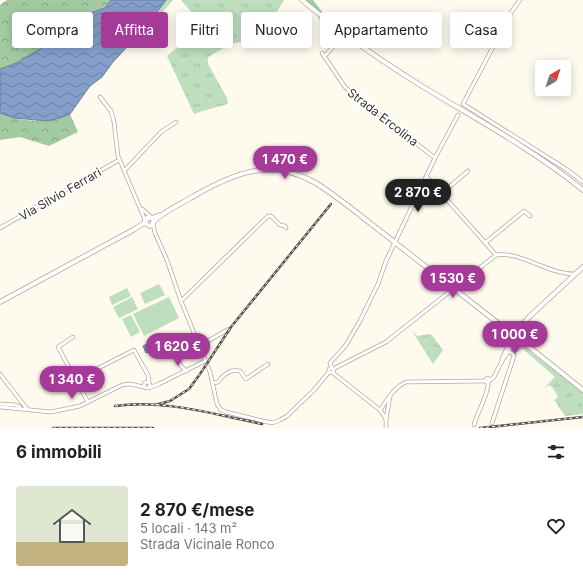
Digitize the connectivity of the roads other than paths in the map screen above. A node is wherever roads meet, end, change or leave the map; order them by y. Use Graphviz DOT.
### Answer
graph roads {
  1 [pos="302,0"];
  2 [pos="520,0"];
  3 [pos="330,48"];
  4 [pos="100,97"];
  5 [pos="458,114"];
  6 [pos="176,122"];
  7 [pos="435,158"];
  8 [pos="119,160"];
  9 [pos="124,171"];
  10 [pos="468,171"];
  11 [pos="427,177"];
  12 [pos="583,182"];
  13 [pos="583,190"];
  14 [pos="441,194"];
  15 [pos="140,206"];
  16 [pos="530,216"];
  17 [pos="152,220"];
  18 [pos="147,223"];
  19 [pos="0,228"];
  20 [pos="286,228"];
  21 [pos="154,233"];
  22 [pos="395,242"];
  23 [pos="485,243"];
  24 [pos="496,255"];
  25 [pos="583,267"];
  26 [pos="576,274"];
  27 [pos="454,288"];
  28 [pos="181,301"];
  29 [pos="0,302"];
  30 [pos="229,329"];
  31 [pos="73,337"];
  32 [pos="515,337"];
  33 [pos="199,346"];
  34 [pos="507,350"];
  35 [pos="177,358"];
  36 [pos="205,361"];
  37 [pos="268,364"];
  38 [pos="181,366"];
  39 [pos="333,370"];
  40 [pos="186,371"];
  41 [pos="181,373"];
  42 [pos="0,374"];
  43 [pos="76,380"];
  44 [pos="488,381"];
  45 [pos="213,384"];
  46 [pos="147,385"];
  47 [pos="583,390"];
  48 [pos="390,396"];
  49 [pos="88,402"];
  50 [pos="0,404"];
  51 [pos="0,407"];
  52 [pos="22,408"];
  53 [pos="27,409"];
  54 [pos="380,410"];
  55 [pos="386,419"];
  56 [pos="492,423"];
  57 [pos="474,425"];
  58 [pos="386,428"];
  1 -- 13 [label="main road"];
  2 -- 12 [label="street"];
  3 -- 7 [label="street, Strada Ercolina"];
  4 -- 8 [label="street"];
  5 -- 7 [label="street"];
  6 -- 9 [label="street"];
  7 -- 11 [label="street"];
  8 -- 9 [label="street"];
  8 -- 19 [label="street, Via Silvio Ferrari"];
  9 -- 15 [label="street"];
  10 -- 14 [label="street"];
  11 -- 14 [label="street"];
  11 -- 22 [label="street"];
  14 -- 23 [label="street"];
  15 -- 17 [label="street"];
  15 -- 18 [label="street"];
  16 -- 23 [label="street"];
  17 -- 18 [label="main road"];
  17 -- 18 [label="main road"];
  17 -- 21 [label="street"];
  17 -- 22 [label="main road"];
  18 -- 21 [label="street"];
  18 -- 29 [label="main road"];
  20 -- 28 [label="street"];
  21 -- 28 [label="street"];
  22 -- 27 [label="main road"];
  22 -- 39 [label="street"];
  23 -- 24 [label="street"];
  24 -- 26 [label="street"];
  24 -- 27 [label="street"];
  25 -- 26 [label="main road"];
  26 -- 32 [label="main road"];
  27 -- 32 [label="main road"];
  27 -- 39 [label="street"];
  28 -- 33 [label="street"];
  30 -- 33 [label="street"];
  31 -- 43 [label="street"];
  32 -- 34 [label="street"];
  32 -- 47 [label="main road"];
  33 -- 36 [label="street"];
  34 -- 44 [label="street"];
  34 -- 56 [label="street"];
  35 -- 38 [label="street"];
  36 -- 40 [label="street"];
  36 -- 45 [label="street"];
  37 -- 45 [label="street"];
  38 -- 40 [label="street"];
  38 -- 41 [label="street"];
  39 -- 45 [label="street"];
  39 -- 54 [label="street"];
  40 -- 41 [label="street"];
  41 -- 46 [label="street"];
  42 -- 53 [label="street"];
  43 -- 46 [label="street"];
  43 -- 49 [label="street"];
  44 -- 48 [label="street"];
  44 -- 57 [label="street"];
  46 -- 49 [label="street"];
  48 -- 54 [label="street"];
  48 -- 55 [label="street"];
  49 -- 53 [label="street"];
  50 -- 52 [label="street"];
  51 -- 52 [label="street"];
  52 -- 53 [label="street"];
  54 -- 55 [label="street"];
  55 -- 58 [label="street"];
}
